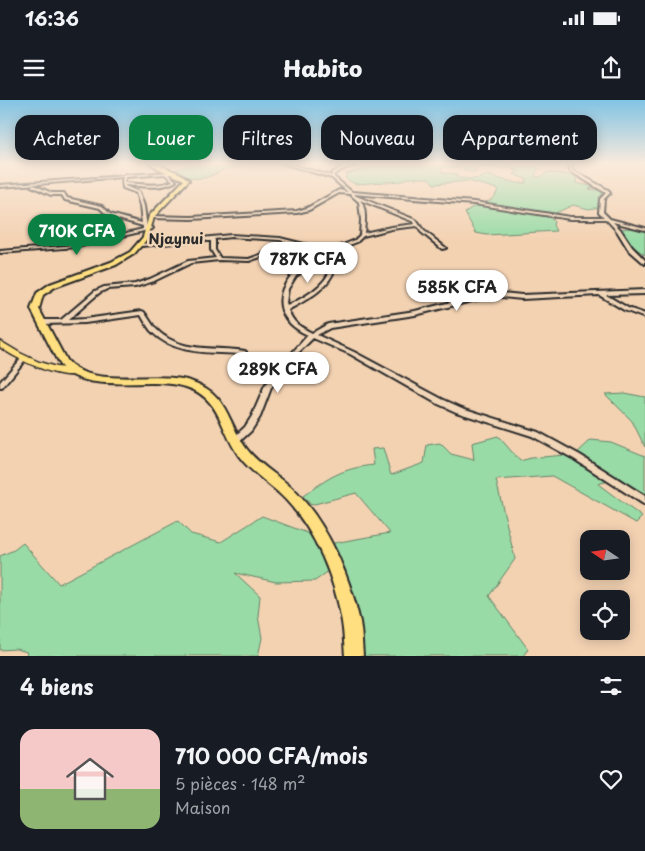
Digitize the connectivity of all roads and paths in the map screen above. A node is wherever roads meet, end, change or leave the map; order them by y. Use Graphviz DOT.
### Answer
graph roads {
  1 [pos="41,189"];
  2 [pos="127,189"];
  3 [pos="180,189"];
  4 [pos="343,189"];
  5 [pos="347,189"];
  6 [pos="603,189"];
  7 [pos="338,192"];
  8 [pos="355,195"];
  9 [pos="151,217"];
  10 [pos="608,219"];
  11 [pos="418,224"];
  12 [pos="147,227"];
  13 [pos="645,229"];
  14 [pos="362,235"];
  15 [pos="202,239"];
  16 [pos="142,245"];
  17 [pos="444,248"];
  18 [pos="323,249"];
  19 [pos="331,251"];
  20 [pos="0,252"];
  21 [pos="220,259"];
  22 [pos="645,263"];
  23 [pos="645,292"];
  24 [pos="600,294"];
  25 [pos="285,309"];
  26 [pos="645,316"];
  27 [pos="44,322"];
  28 [pos="62,322"];
  29 [pos="312,336"];
  30 [pos="0,343"];
  31 [pos="243,352"];
  32 [pos="23,359"];
  33 [pos="77,372"];
  34 [pos="0,386"];
  35 [pos="236,440"];
  36 [pos="645,501"];
  37 [pos="354,656"];
  1 -- 12 [label="street"];
  2 -- 12 [label="street"];
  3 -- 9 [label="highway"];
  4 -- 7 [label="street"];
  5 -- 8 [label="street"];
  6 -- 10 [label="street"];
  7 -- 8 [label="street"];
  7 -- 9 [label="street"];
  8 -- 10 [label="street"];
  8 -- 11 [label="street"];
  8 -- 14 [label="street"];
  9 -- 12 [label="highway"];
  10 -- 13 [label="street"];
  10 -- 22 [label="street"];
  11 -- 14 [label="street"];
  11 -- 17 [label="street"];
  12 -- 16 [label="highway"];
  12 -- 20 [label="street"];
  14 -- 19 [label="street"];
  15 -- 16 [label="street"];
  15 -- 18 [label="street"];
  15 -- 21 [label="street"];
  16 -- 27 [label="highway"];
  18 -- 19 [label="street"];
  18 -- 21 [label="street"];
  19 -- 25 [label="street"];
  19 -- 25 [label="street"];
  21 -- 28 [label="street"];
  23 -- 24 [label="street"];
  24 -- 26 [label="street"];
  24 -- 29 [label="street"];
  25 -- 29 [label="street"];
  27 -- 28 [label="street"];
  27 -- 33 [label="highway"];
  28 -- 31 [label="street"];
  29 -- 35 [label="street"];
  29 -- 36 [label="street"];
  30 -- 32 [label="main road"];
  32 -- 33 [label="main road"];
  32 -- 34 [label="street"];
  33 -- 35 [label="highway"];
  35 -- 37 [label="highway"];
}
